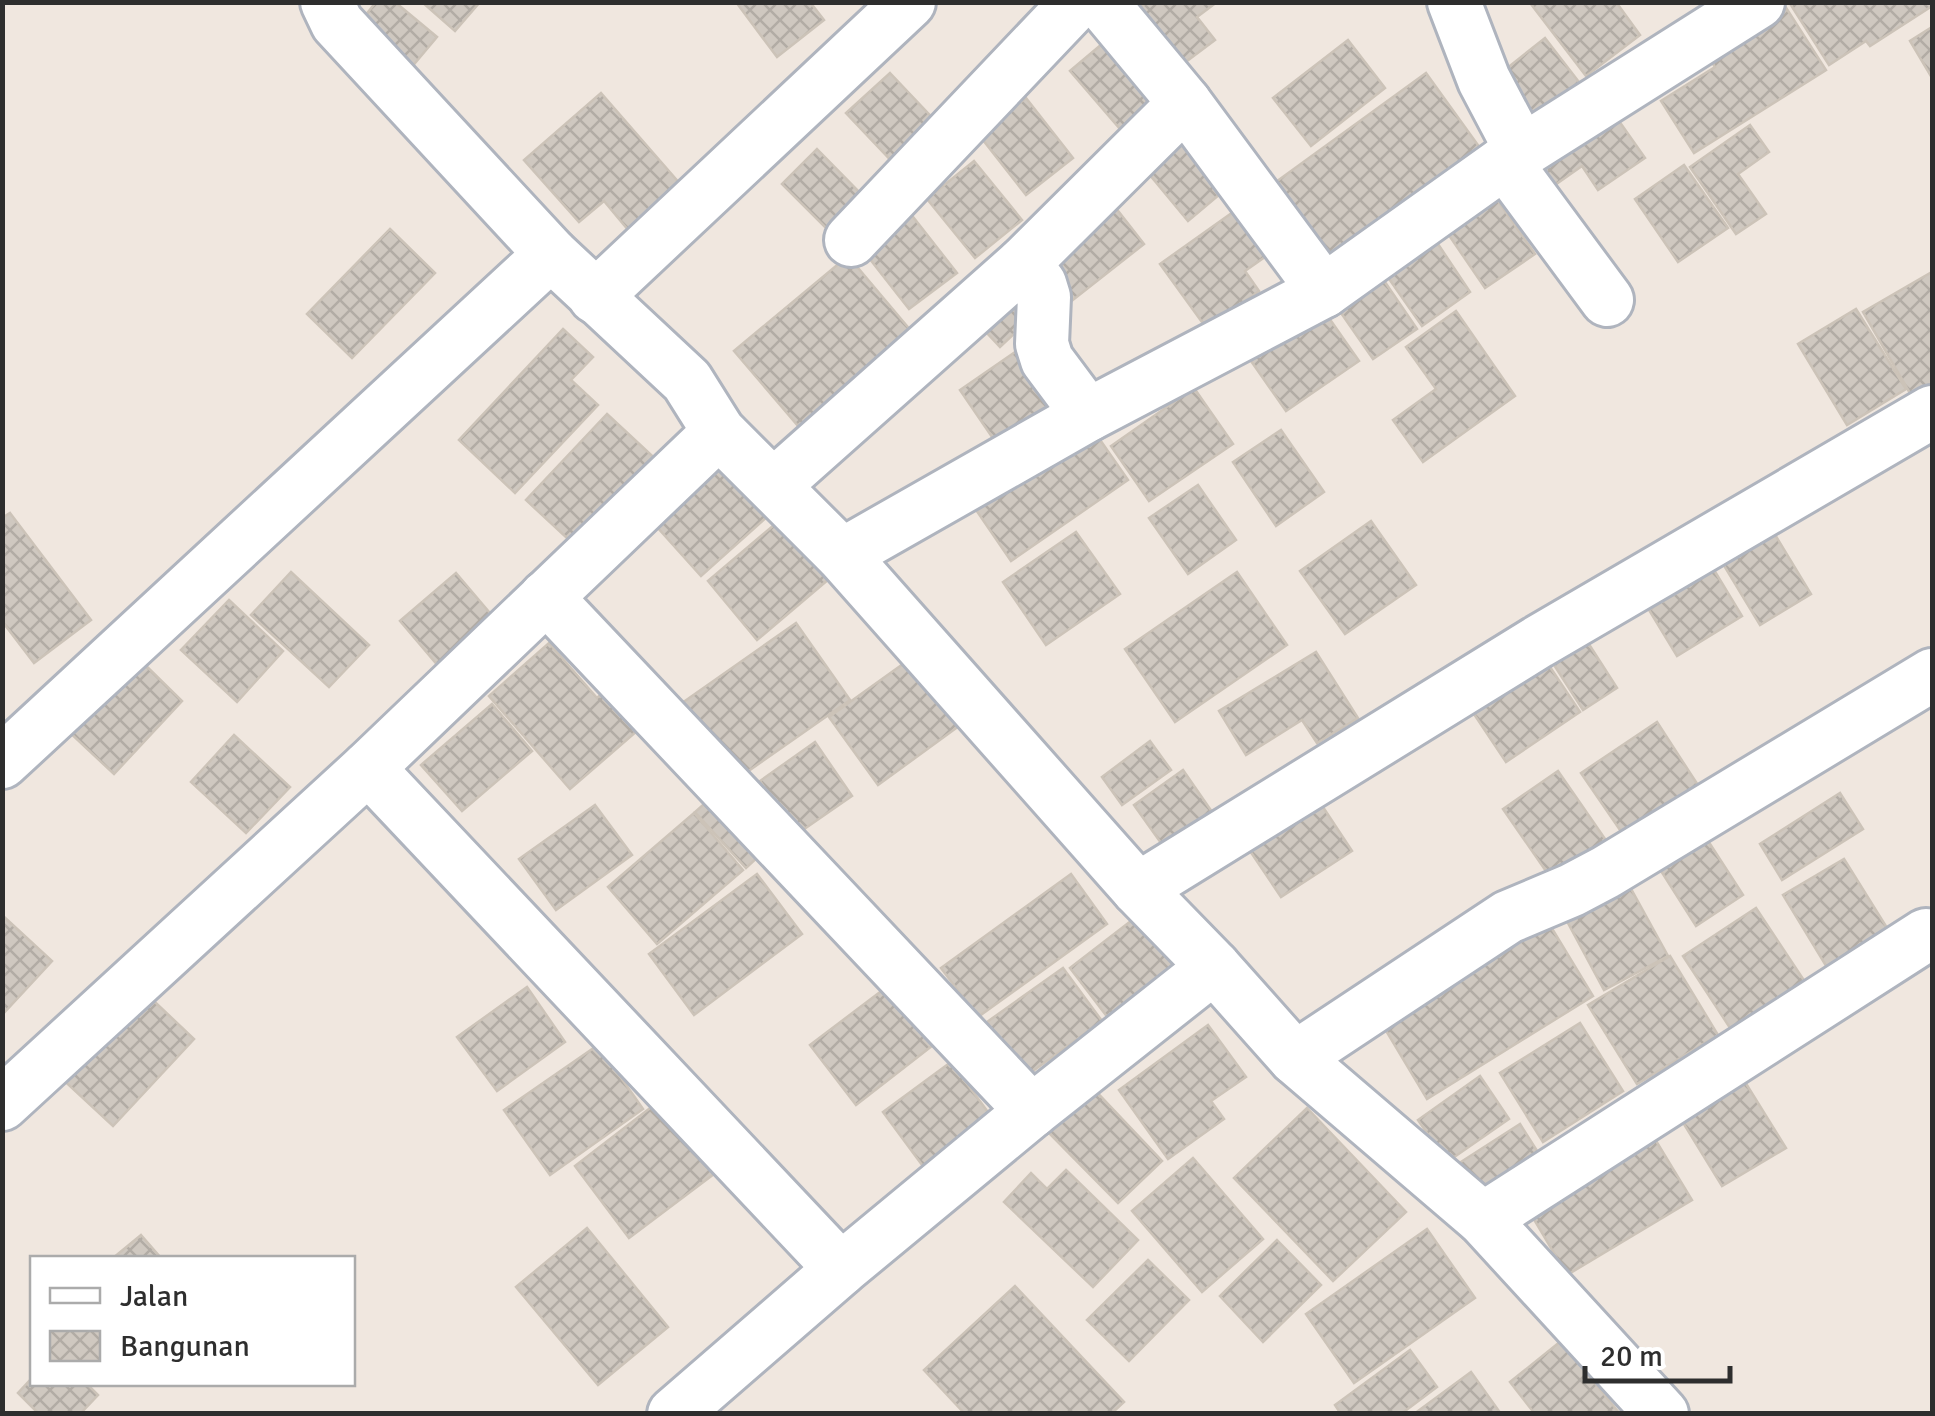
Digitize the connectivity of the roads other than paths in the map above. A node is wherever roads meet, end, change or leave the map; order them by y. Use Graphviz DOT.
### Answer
graph roads {
  1 [pos="327,2"];
  2 [pos="909,2"];
  3 [pos="1454,2"];
  4 [pos="1758,2"];
  5 [pos="1077,4"];
  6 [pos="1185,103"];
  7 [pos="1514,158"];
  8 [pos="851,240"];
  9 [pos="552,254"];
  10 [pos="1024,262"];
  11 [pos="1324,291"];
  12 [pos="595,297"];
  13 [pos="1607,300"];
  14 [pos="1932,412"];
  15 [pos="1088,415"];
  16 [pos="719,432"];
  17 [pos="774,485"];
  18 [pos="842,554"];
  19 [pos="546,597"];
  20 [pos="1932,675"];
  21 [pos="2,762"];
  22 [pos="368,768"];
  23 [pos="1138,888"];
  24 [pos="1926,935"];
  25 [pos="1214,967"];
  26 [pos="1295,1058"];
  27 [pos="2,1104"];
  28 [pos="1032,1111"];
  29 [pos="1483,1219"];
  30 [pos="841,1269"];
  31 [pos="674,1414"];
  32 [pos="1662,1414"];
  1 -- 9 [label="street"];
  2 -- 12 [label="street"];
  3 -- 7 [label="street"];
  4 -- 7 [label="street"];
  5 -- 6 [label="street"];
  5 -- 8 [label="street"];
  6 -- 10 [label="street"];
  6 -- 11 [label="street"];
  7 -- 11 [label="street"];
  7 -- 13 [label="street"];
  9 -- 12 [label="street"];
  9 -- 21 [label="street"];
  10 -- 15 [label="street"];
  10 -- 17 [label="street"];
  11 -- 15 [label="street"];
  12 -- 16 [label="street"];
  14 -- 23 [label="street"];
  15 -- 18 [label="street"];
  16 -- 17 [label="street"];
  16 -- 19 [label="street"];
  17 -- 18 [label="street"];
  18 -- 23 [label="street"];
  19 -- 22 [label="street"];
  19 -- 28 [label="street"];
  20 -- 26 [label="street"];
  22 -- 27 [label="street"];
  22 -- 30 [label="street"];
  23 -- 25 [label="street"];
  24 -- 29 [label="street"];
  25 -- 26 [label="street"];
  25 -- 28 [label="street"];
  26 -- 29 [label="street"];
  28 -- 30 [label="street"];
  29 -- 32 [label="street"];
  30 -- 31 [label="street"];
}
